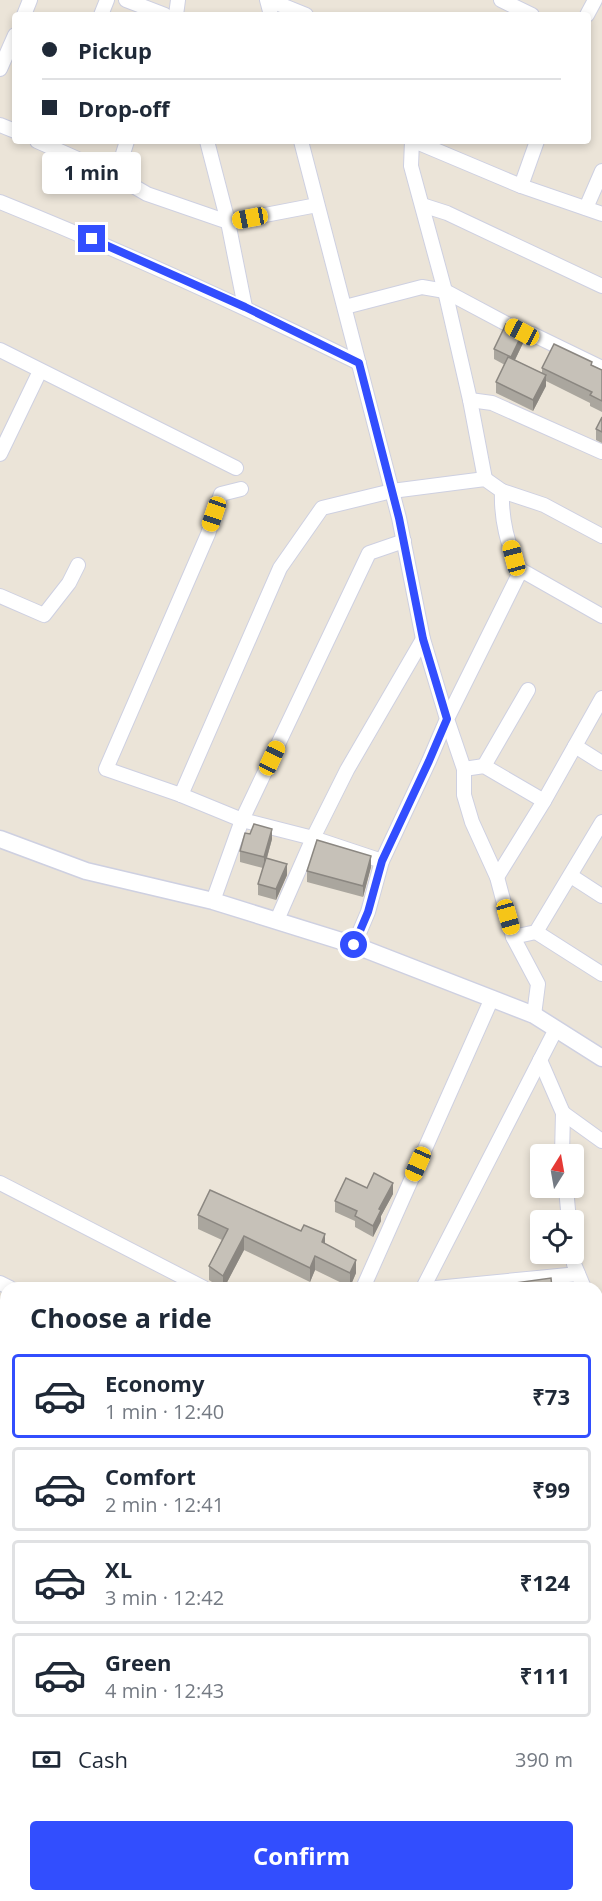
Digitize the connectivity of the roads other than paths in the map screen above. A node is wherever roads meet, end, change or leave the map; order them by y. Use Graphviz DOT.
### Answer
graph roads {
  1 [pos="126,0"];
  2 [pos="268,0"];
  3 [pos="501,0"];
  4 [pos="157,12"];
  5 [pos="298,12"];
  6 [pos="526,12"];
  7 [pos="12,42"];
  8 [pos="0,69"];
  9 [pos="49,144"];
  10 [pos="126,144"];
  11 [pos="208,144"];
  12 [pos="303,144"];
  13 [pos="413,144"];
  14 [pos="420,144"];
  15 [pos="536,144"];
  16 [pos="602,171"];
  17 [pos="116,176"];
  18 [pos="521,186"];
  19 [pos="0,202"];
  20 [pos="317,205"];
  21 [pos="422,205"];
  22 [pos="586,208"];
  23 [pos="602,214"];
  24 [pos="228,222"];
  25 [pos="602,286"];
  26 [pos="445,291"];
  27 [pos="245,307"];
  28 [pos="345,307"];
  29 [pos="0,350"];
  30 [pos="359,363"];
  31 [pos="602,368"];
  32 [pos="40,371"];
  33 [pos="471,400"];
  34 [pos="602,452"];
  35 [pos="0,454"];
  36 [pos="236,468"];
  37 [pos="485,479"];
  38 [pos="242,489"];
  39 [pos="392,491"];
  40 [pos="502,491"];
  41 [pos="602,536"];
  42 [pos="404,541"];
  43 [pos="78,565"];
  44 [pos="521,570"];
  45 [pos="0,596"];
  46 [pos="602,616"];
  47 [pos="423,639"];
  48 [pos="528,690"];
  49 [pos="602,698"];
  50 [pos="447,719"];
  51 [pos="575,746"];
  52 [pos="602,764"];
  53 [pos="484,766"];
  54 [pos="464,769"];
  55 [pos="181,795"];
  56 [pos="544,801"];
  57 [pos="243,820"];
  58 [pos="601,825"];
  59 [pos="313,838"];
  60 [pos="0,839"];
  61 [pos="382,861"];
  62 [pos="571,876"];
  63 [pos="496,877"];
  64 [pos="602,896"];
  65 [pos="213,901"];
  66 [pos="277,920"];
  67 [pos="536,932"];
  68 [pos="513,937"];
  69 [pos="354,945"];
  70 [pos="602,974"];
  71 [pos="492,998"];
  72 [pos="534,1015"];
  73 [pos="556,1029"];
  74 [pos="602,1058"];
  75 [pos="540,1060"];
  76 [pos="563,1113"];
  77 [pos="602,1141"];
  78 [pos="562,1144"];
  79 [pos="0,1183"];
  80 [pos="574,1264"];
  81 [pos="578,1275"];
  82 [pos="192,1282"];
  83 [pos="366,1282"];
  84 [pos="426,1282"];
  85 [pos="516,1282"];
  86 [pos="581,1282"];
  1 -- 4 [label="street"];
  2 -- 5 [label="street"];
  3 -- 6 [label="street"];
  7 -- 8 [label="street"];
  9 -- 17 [label="street"];
  10 -- 17 [label="street"];
  11 -- 24 [label="street"];
  12 -- 20 [label="street"];
  13 -- 21 [label="street"];
  14 -- 18 [label="street"];
  15 -- 18 [label="street"];
  16 -- 22 [label="street"];
  17 -- 24 [label="street"];
  18 -- 22 [label="street"];
  19 -- 27 [label="street"];
  20 -- 24 [label="street"];
  20 -- 28 [label="street"];
  21 -- 25 [label="street"];
  21 -- 26 [label="street"];
  22 -- 23 [label="street"];
  24 -- 27 [label="street"];
  26 -- 28 [label="street"];
  26 -- 31 [label="street"];
  26 -- 33 [label="street"];
  27 -- 30 [label="street"];
  28 -- 30 [label="street"];
  29 -- 32 [label="street"];
  30 -- 39 [label="street"];
  32 -- 35 [label="street"];
  32 -- 36 [label="street"];
  33 -- 34 [label="street"];
  33 -- 37 [label="street"];
  37 -- 39 [label="street"];
  37 -- 40 [label="street"];
  38 -- 55 [label="street"];
  39 -- 42 [label="street"];
  39 -- 55 [label="street"];
  40 -- 41 [label="street"];
  40 -- 44 [label="street"];
  42 -- 47 [label="street"];
  42 -- 57 [label="street"];
  43 -- 45 [label="street"];
  44 -- 46 [label="street"];
  44 -- 50 [label="street"];
  47 -- 50 [label="street"];
  47 -- 59 [label="street"];
  48 -- 53 [label="street"];
  49 -- 51 [label="street"];
  50 -- 54 [label="street"];
  50 -- 61 [label="street"];
  51 -- 52 [label="street"];
  51 -- 56 [label="street"];
  53 -- 54 [label="street"];
  53 -- 56 [label="street"];
  54 -- 63 [label="street"];
  55 -- 57 [label="street"];
  56 -- 63 [label="street"];
  57 -- 59 [label="street"];
  57 -- 65 [label="street"];
  58 -- 62 [label="street"];
  59 -- 61 [label="street"];
  59 -- 66 [label="street"];
  60 -- 65 [label="street"];
  61 -- 69 [label="street"];
  62 -- 64 [label="street"];
  62 -- 67 [label="street"];
  63 -- 68 [label="street"];
  65 -- 66 [label="street"];
  66 -- 69 [label="street"];
  67 -- 68 [label="street"];
  67 -- 70 [label="street"];
  68 -- 72 [label="street"];
  69 -- 71 [label="street"];
  71 -- 72 [label="street"];
  71 -- 83 [label="street"];
  72 -- 73 [label="street"];
  73 -- 74 [label="street"];
  73 -- 75 [label="street"];
  75 -- 76 [label="street"];
  75 -- 84 [label="street"];
  76 -- 77 [label="street"];
  76 -- 78 [label="street"];
  79 -- 82 [label="street"];
  80 -- 81 [label="street"];
  81 -- 85 [label="street"];
  81 -- 86 [label="street"];
}
